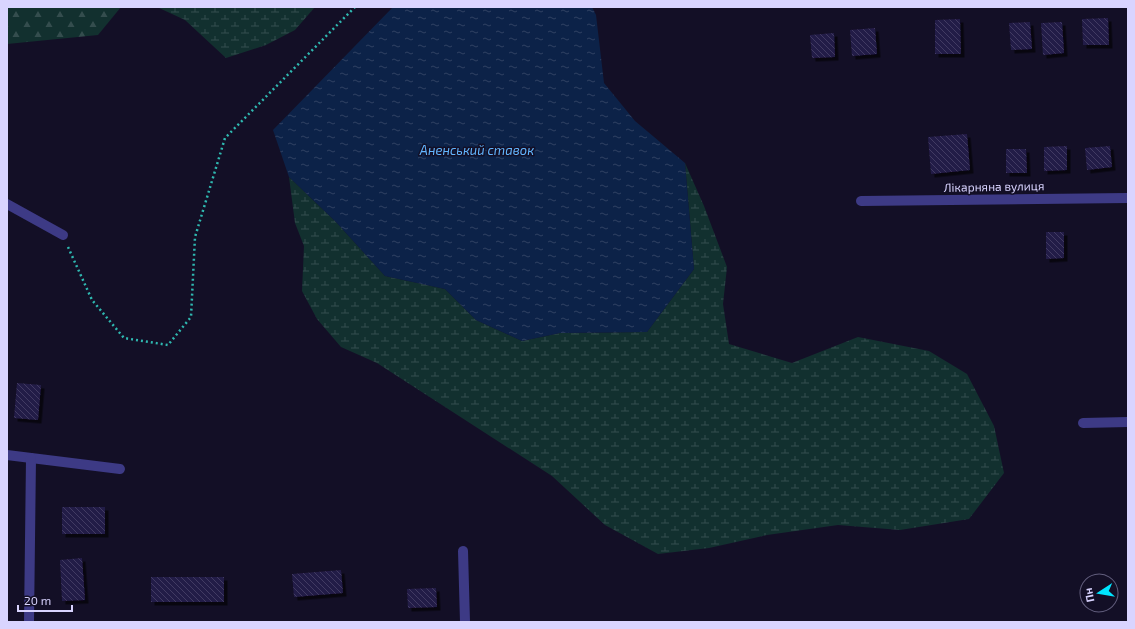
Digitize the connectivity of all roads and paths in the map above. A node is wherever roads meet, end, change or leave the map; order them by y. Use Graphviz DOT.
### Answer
graph roads {
  1 [pos="355,7"];
  2 [pos="1128,198"];
  3 [pos="861,201"];
  4 [pos="7,204"];
  5 [pos="63,235"];
  6 [pos="1128,422"];
  7 [pos="1083,423"];
  8 [pos="7,455"];
  9 [pos="31,458"];
  10 [pos="120,469"];
  11 [pos="464,551"];
  12 [pos="29,622"];
  13 [pos="465,622"];
  1 -- 5 [label="path"];
  2 -- 3 [label="street, Лікарняна вулиця"];
  4 -- 5 [label="street"];
  6 -- 7 [label="street"];
  8 -- 9 [label="street"];
  9 -- 10 [label="street"];
  9 -- 12 [label="street"];
  11 -- 13 [label="street"];
}
